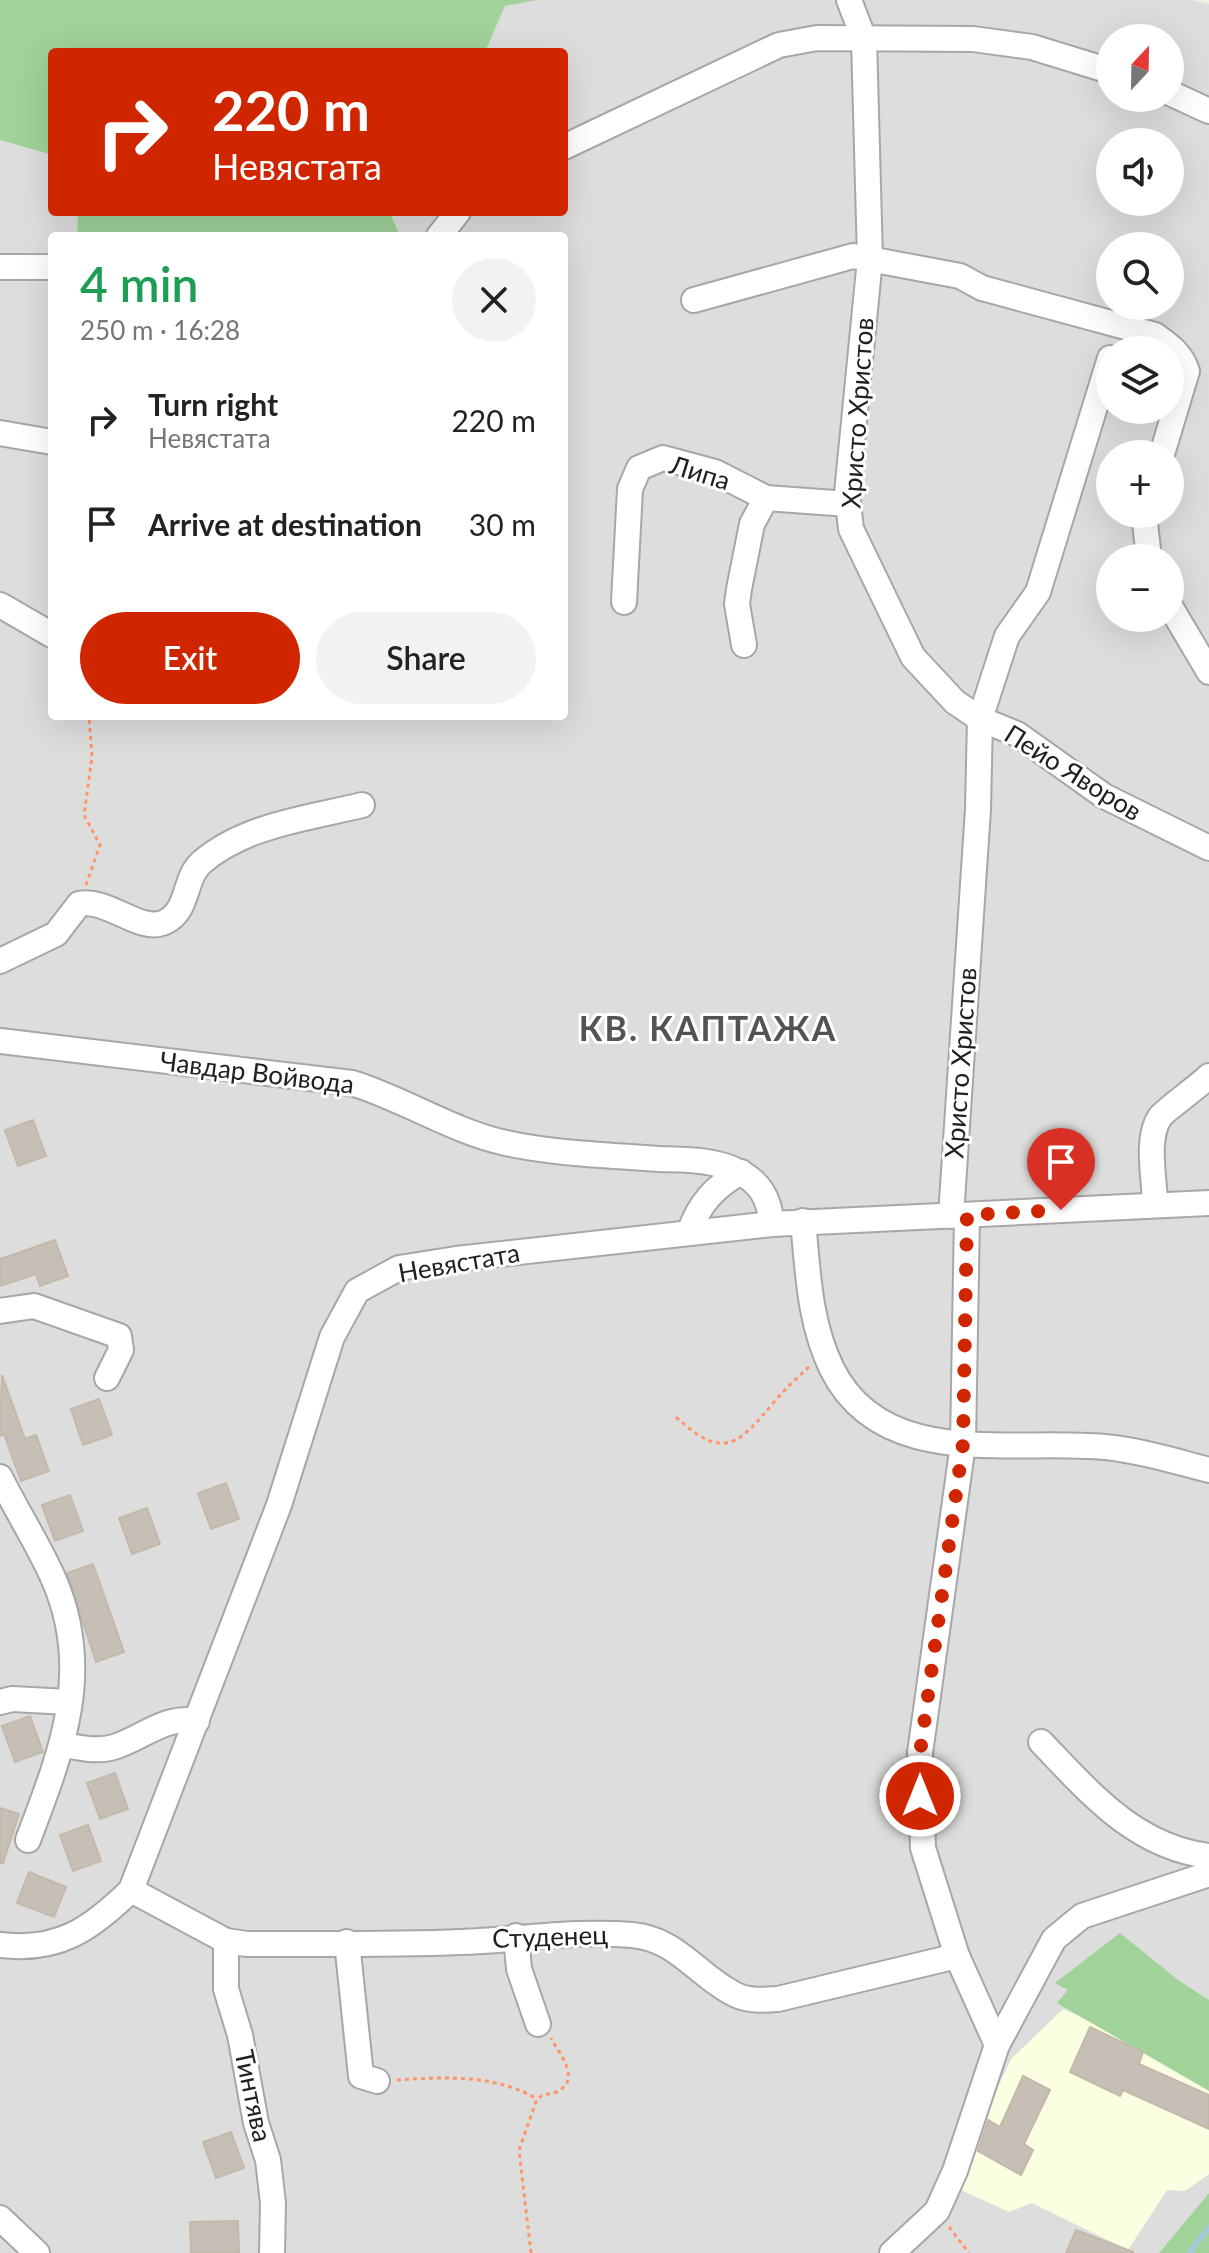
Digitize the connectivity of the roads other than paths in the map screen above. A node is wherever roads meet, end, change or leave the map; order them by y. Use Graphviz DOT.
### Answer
graph roads {
  1 [pos="849,0"];
  2 [pos="864,39"];
  3 [pos="1096,67"];
  4 [pos="1184,99"];
  5 [pos="1209,111"];
  6 [pos="568,145"];
  7 [pos="455,216"];
  8 [pos="442,232"];
  9 [pos="870,259"];
  10 [pos="0,267"];
  11 [pos="48,267"];
  12 [pos="694,300"];
  13 [pos="1108,336"];
  14 [pos="1184,362"];
  15 [pos="1184,388"];
  16 [pos="1096,404"];
  17 [pos="0,433"];
  18 [pos="48,441"];
  19 [pos="766,498"];
  20 [pos="848,504"];
  21 [pos="624,602"];
  22 [pos="0,605"];
  23 [pos="1184,630"];
  24 [pos="48,633"];
  25 [pos="744,645"];
  26 [pos="1209,672"];
  27 [pos="980,719"];
  28 [pos="362,805"];
  29 [pos="1209,848"];
  30 [pos="0,961"];
  31 [pos="0,1041"];
  32 [pos="1209,1076"];
  33 [pos="741,1172"];
  34 [pos="1209,1203"];
  35 [pos="1155,1205"];
  36 [pos="959,1215"];
  37 [pos="803,1221"];
  38 [pos="772,1224"];
  39 [pos="689,1233"];
  40 [pos="0,1311"];
  41 [pos="107,1378"];
  42 [pos="963,1444"];
  43 [pos="1209,1470"];
  44 [pos="0,1477"];
  45 [pos="0,1702"];
  46 [pos="69,1702"];
  47 [pos="197,1721"];
  48 [pos="1041,1742"];
  49 [pos="64,1745"];
  50 [pos="28,1840"];
  51 [pos="1209,1856"];
  52 [pos="1209,1874"];
  53 [pos="131,1890"];
  54 [pos="516,1936"];
  55 [pos="226,1941"];
  56 [pos="347,1942"];
  57 [pos="0,1945"];
  58 [pos="957,1956"];
  59 [pos="538,2024"];
  60 [pos="997,2045"];
  61 [pos="377,2081"];
  62 [pos="0,2218"];
  63 [pos="37,2253"];
  64 [pos="272,2253"];
  65 [pos="892,2253"];
  1 -- 2 [label="street, Христо Христов"];
  2 -- 3 [label="street"];
  2 -- 6 [label="street"];
  2 -- 9 [label="street, Христо Христов"];
  4 -- 5 [label="street"];
  7 -- 8 [label="street"];
  9 -- 12 [label="street"];
  9 -- 13 [label="street"];
  9 -- 20 [label="street, Христо Христов"];
  10 -- 11 [label="street"];
  14 -- 15 [label="street"];
  16 -- 27 [label="street"];
  17 -- 18 [label="street"];
  19 -- 20 [label="street, Липа"];
  19 -- 21 [label="street, Липа"];
  19 -- 25 [label="street"];
  20 -- 27 [label="street, Христо Христов"];
  22 -- 24 [label="street"];
  23 -- 26 [label="street"];
  27 -- 29 [label="street, Пейо Яворов"];
  27 -- 36 [label="street, Христо Христов"];
  28 -- 30 [label="street"];
  31 -- 33 [label="street, Чавдар Войвода"];
  32 -- 35 [label="street"];
  33 -- 38 [label="street"];
  33 -- 39 [label="street"];
  34 -- 35 [label="street, Невястата"];
  35 -- 36 [label="street, Невястата"];
  36 -- 37 [label="street, Невястата"];
  36 -- 42 [label="street, Христо Христов"];
  37 -- 38 [label="street, Невястата"];
  37 -- 42 [label="street"];
  38 -- 39 [label="street, Невястата"];
  39 -- 47 [label="street, Невястата"];
  40 -- 41 [label="street"];
  42 -- 43 [label="street"];
  42 -- 58 [label="street, Христо Христов"];
  44 -- 46 [label="street"];
  45 -- 46 [label="street"];
  46 -- 49 [label="street"];
  47 -- 49 [label="street"];
  47 -- 53 [label="street, Невястата"];
  48 -- 51 [label="street"];
  49 -- 50 [label="street"];
  52 -- 60 [label="street"];
  53 -- 55 [label="street, Студенец"];
  53 -- 57 [label="street, Невястата"];
  54 -- 56 [label="street, Студенец"];
  54 -- 58 [label="street, Студенец"];
  54 -- 59 [label="street"];
  55 -- 56 [label="street, Студенец"];
  55 -- 64 [label="street, Тинтява"];
  56 -- 61 [label="street"];
  58 -- 60 [label="street, Христо Христов"];
  60 -- 65 [label="street"];
  62 -- 63 [label="street"];
}
